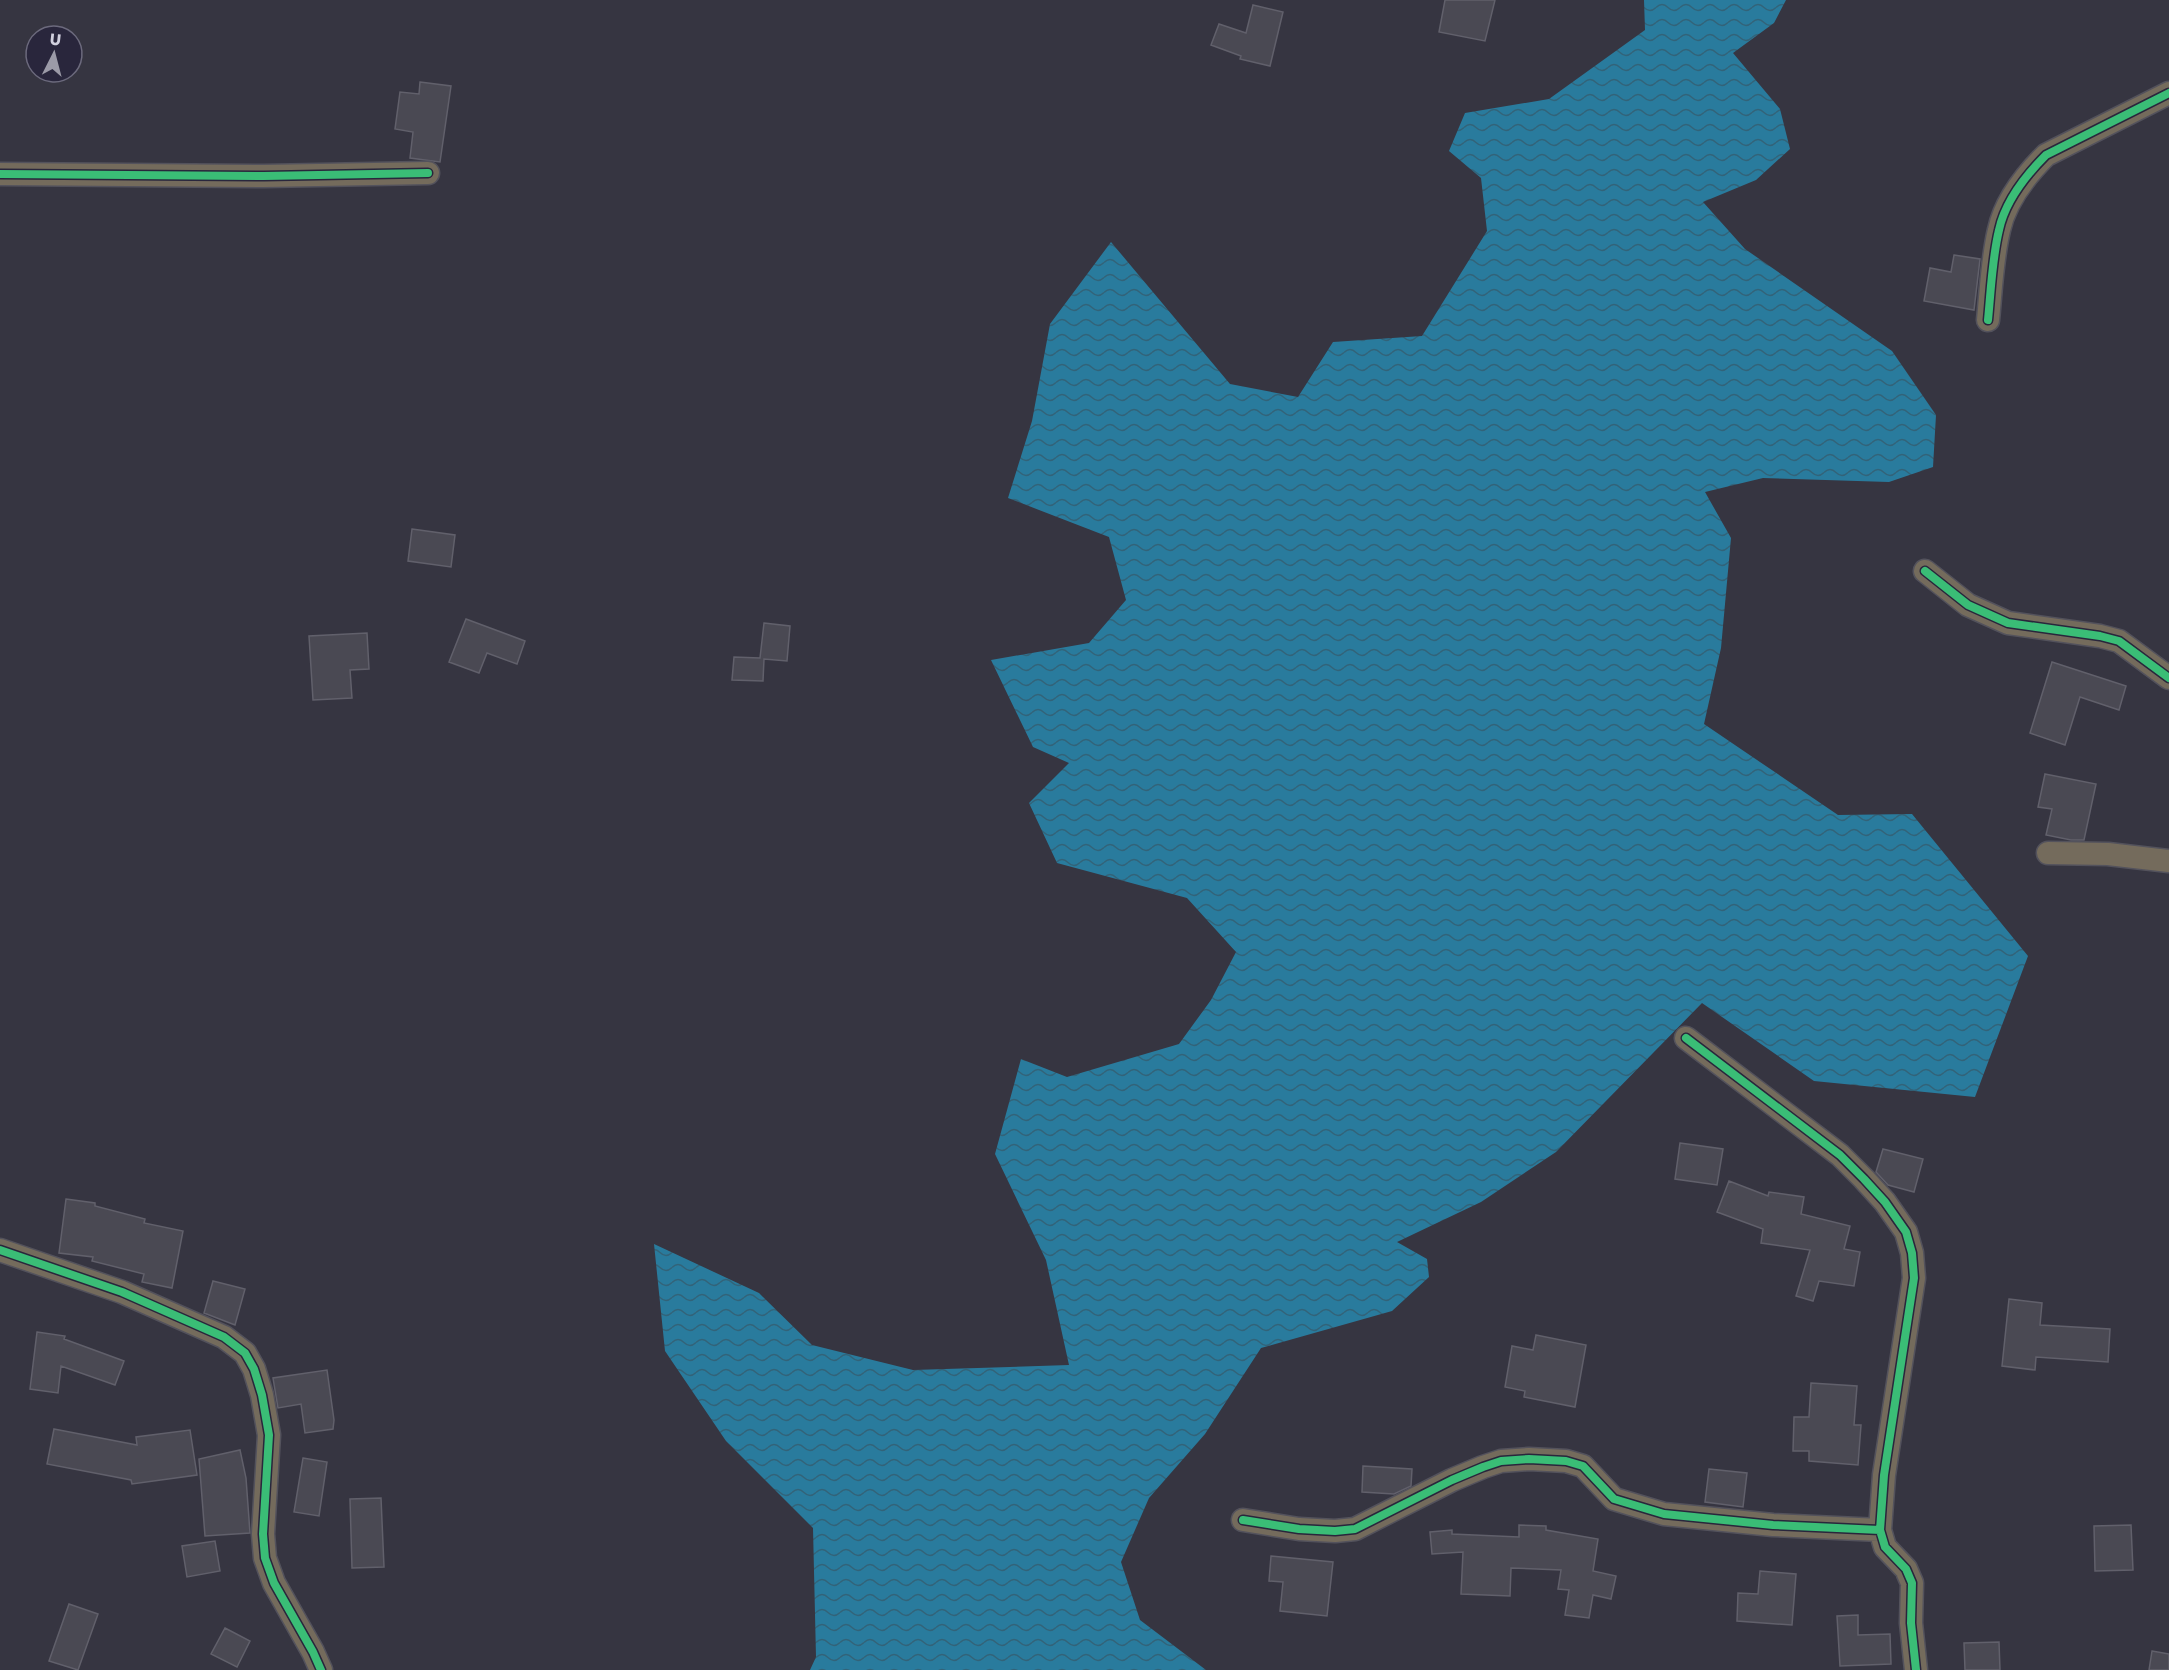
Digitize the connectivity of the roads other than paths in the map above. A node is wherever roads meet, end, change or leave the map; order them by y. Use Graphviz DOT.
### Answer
graph roads {
  1 [pos="2169,93"];
  2 [pos="428,173"];
  3 [pos="0,174"];
  4 [pos="1988,320"];
  5 [pos="1925,571"];
  6 [pos="2169,678"];
  7 [pos="2048,854"];
  8 [pos="2169,861"];
  9 [pos="1686,1038"];
  10 [pos="0,1250"];
  11 [pos="1243,1520"];
  12 [pos="1880,1530"];
  13 [pos="321,1670"];
  14 [pos="1916,1670"];
  1 -- 4 [label="street"];
  2 -- 3 [label="street"];
  5 -- 6 [label="street"];
  7 -- 8 [label="street"];
  9 -- 12 [label="street"];
  10 -- 13 [label="street"];
  11 -- 12 [label="street"];
  12 -- 14 [label="street"];
}
